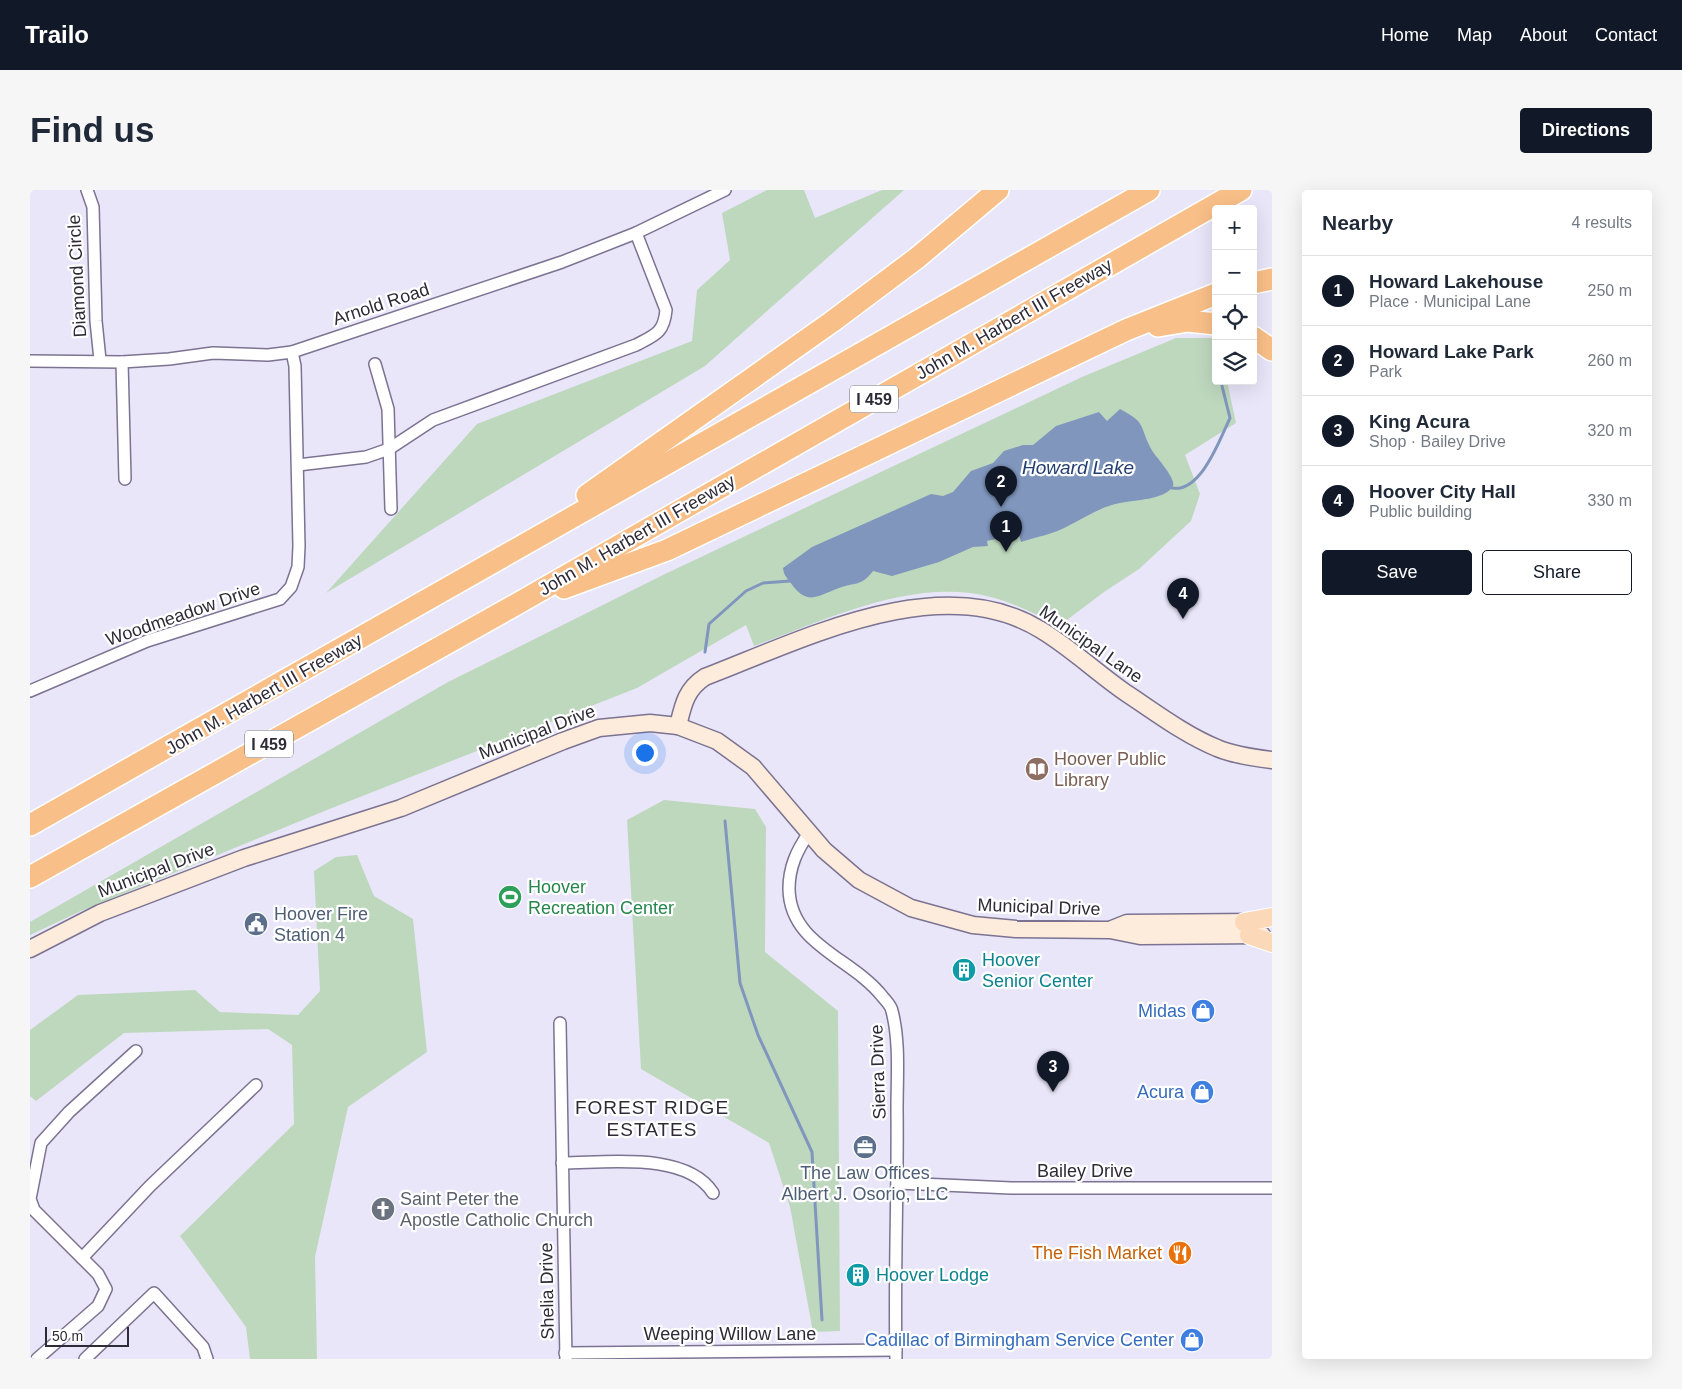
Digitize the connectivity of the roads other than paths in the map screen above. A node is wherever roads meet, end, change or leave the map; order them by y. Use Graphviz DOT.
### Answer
graph roads {
  1 [pos="87,190"];
  2 [pos="725,190"];
  3 [pos="998,190"];
  4 [pos="1149,190"];
  5 [pos="1241,190"];
  6 [pos="636,233"];
  7 [pos="1272,279"];
  8 [pos="1257,282"];
  9 [pos="1214,295"];
  10 [pos="1212,324"];
  11 [pos="1126,330"];
  12 [pos="1257,340"];
  13 [pos="1272,350"];
  14 [pos="292,352"];
  15 [pos="100,360"];
  16 [pos="30,361"];
  17 [pos="122,362"];
  18 [pos="375,364"];
  19 [pos="389,449"];
  20 [pos="298,465"];
  21 [pos="125,479"];
  22 [pos="391,509"];
  23 [pos="484,567"];
  24 [pos="508,609"];
  25 [pos="30,691"];
  26 [pos="678,726"];
  27 [pos="1272,760"];
  28 [pos="30,825"];
  29 [pos="809,833"];
  30 [pos="30,876"];
  31 [pos="1272,918"];
  32 [pos="1272,922"];
  33 [pos="1246,929"];
  34 [pos="1272,935"];
  35 [pos="1272,943"];
  36 [pos="30,949"];
  37 [pos="560,1023"];
  38 [pos="136,1051"];
  39 [pos="256,1085"];
  40 [pos="562,1163"];
  41 [pos="898,1183"];
  42 [pos="1272,1188"];
  43 [pos="713,1193"];
  44 [pos="82,1258"];
  45 [pos="896,1355"];
  46 [pos="565,1356"];
  47 [pos="37,1359"];
  48 [pos="85,1359"];
  49 [pos="206,1359"];
  1 -- 15 [label="street, Diamond Circle"];
  2 -- 6 [label="street, Arnold Road"];
  3 -- 23 [label="highway"];
  4 -- 23 [label="highway, John M. Harbert III Freeway / I 459"];
  5 -- 24 [label="highway, John M. Harbert III Freeway / I 459"];
  6 -- 14 [label="street, Arnold Road"];
  6 -- 19 [label="street"];
  7 -- 8 [label="highway"];
  9 -- 11 [label="highway"];
  10 -- 11 [label="highway"];
  11 -- 24 [label="highway"];
  12 -- 13 [label="highway"];
  14 -- 17 [label="street, Arnold Road"];
  14 -- 20 [label="street, Woodmeadow Drive"];
  15 -- 16 [label="street, Arnold Road"];
  15 -- 17 [label="street, Arnold Road"];
  17 -- 21 [label="street"];
  18 -- 19 [label="street"];
  19 -- 20 [label="street"];
  19 -- 22 [label="street"];
  20 -- 25 [label="street, Woodmeadow Drive"];
  23 -- 28 [label="highway, John M. Harbert III Freeway / I 459"];
  24 -- 30 [label="highway, John M. Harbert III Freeway / I 459"];
  26 -- 27 [label="street, Municipal Lane"];
  26 -- 29 [label="street, Municipal Drive"];
  26 -- 36 [label="street, Municipal Drive"];
  29 -- 33 [label="street, Municipal Drive"];
  29 -- 41 [label="street, Sierra Drive"];
  31 -- 33 [label="main road"];
  32 -- 33 [label="street, Municipal Drive"];
  33 -- 34 [label="street, Municipal Drive"];
  33 -- 35 [label="main road"];
  37 -- 40 [label="street, Shelia Drive"];
  38 -- 44 [label="street"];
  39 -- 44 [label="street"];
  40 -- 43 [label="street"];
  40 -- 46 [label="street, Shelia Drive"];
  41 -- 42 [label="street, Bailey Drive"];
  41 -- 45 [label="street, Sierra Drive"];
  44 -- 47 [label="street"];
  45 -- 46 [label="street, Weeping Willow Lane"];
  48 -- 49 [label="street"];
}
